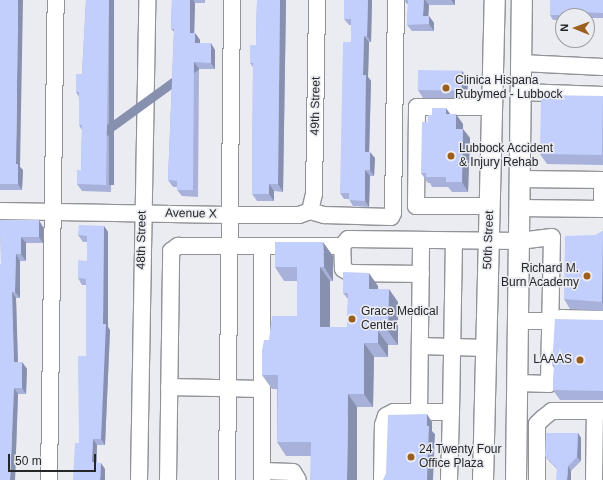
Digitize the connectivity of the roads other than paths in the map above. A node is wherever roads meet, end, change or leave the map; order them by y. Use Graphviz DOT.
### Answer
graph roads {
  1 [pos="56,0"];
  2 [pos="146,0"];
  3 [pos="232,0"];
  4 [pos="317,0"];
  5 [pos="396,0"];
  6 [pos="494,0"];
  7 [pos="522,0"];
  8 [pos="521,63"];
  9 [pos="603,67"];
  10 [pos="521,92"];
  11 [pos="603,95"];
  12 [pos="493,107"];
  13 [pos="520,179"];
  14 [pos="490,206"];
  15 [pos="519,208"];
  16 [pos="602,209"];
  17 [pos="0,211"];
  18 [pos="310,211"];
  19 [pos="52,212"];
  20 [pos="143,214"];
  21 [pos="228,215"];
  22 [pos="421,240"];
  23 [pos="454,241"];
  24 [pos="488,241"];
  25 [pos="519,242"];
  26 [pos="230,246"];
  27 [pos="262,246"];
  28 [pos="342,246"];
  29 [pos="421,274"];
  30 [pos="603,319"];
  31 [pos="518,321"];
  32 [pos="550,321"];
  33 [pos="420,346"];
  34 [pos="452,347"];
  35 [pos="486,348"];
  36 [pos="518,383"];
  37 [pos="169,387"];
  38 [pos="229,388"];
  39 [pos="262,389"];
  40 [pos="599,411"];
  41 [pos="419,412"];
  42 [pos="450,412"];
  43 [pos="517,413"];
  44 [pos="543,418"];
  45 [pos="537,457"];
  46 [pos="516,458"];
  47 [pos="262,476"];
  48 [pos="49,480"];
  49 [pos="138,480"];
  50 [pos="168,480"];
  51 [pos="227,480"];
  52 [pos="298,480"];
  53 [pos="382,480"];
  54 [pos="449,480"];
  55 [pos="483,480"];
  56 [pos="516,480"];
  57 [pos="537,480"];
  58 [pos="594,480"];
  1 -- 19 [label="street"];
  2 -- 20 [label="street, 48th Street"];
  3 -- 21 [label="street"];
  4 -- 18 [label="street, 49th Street"];
  5 -- 18 [label="street"];
  6 -- 12 [label="main road, 50th Street"];
  7 -- 8 [label="main road"];
  8 -- 9 [label="street"];
  8 -- 10 [label="main road"];
  10 -- 11 [label="street"];
  10 -- 13 [label="main road"];
  12 -- 14 [label="main road, 50th Street"];
  12 -- 14 [label="street"];
  13 -- 15 [label="main road"];
  13 -- 16 [label="street"];
  14 -- 24 [label="main road, 50th Street"];
  15 -- 16 [label="street"];
  15 -- 25 [label="main road"];
  17 -- 19 [label="street, Avenue X"];
  18 -- 21 [label="street, Avenue X"];
  19 -- 20 [label="street, Avenue X"];
  19 -- 48 [label="street"];
  20 -- 21 [label="street, Avenue X"];
  20 -- 49 [label="street, 48th Street"];
  21 -- 26 [label="street"];
  22 -- 23 [label="street"];
  22 -- 28 [label="street"];
  22 -- 29 [label="street"];
  23 -- 24 [label="street"];
  23 -- 34 [label="street"];
  24 -- 25 [label="street"];
  24 -- 35 [label="main road, 50th Street"];
  25 -- 31 [label="main road"];
  25 -- 32 [label="street"];
  26 -- 27 [label="street"];
  26 -- 37 [label="street"];
  26 -- 38 [label="street"];
  27 -- 28 [label="street"];
  27 -- 39 [label="street"];
  28 -- 29 [label="street"];
  29 -- 33 [label="street"];
  30 -- 32 [label="street"];
  31 -- 32 [label="street"];
  31 -- 36 [label="main road"];
  32 -- 36 [label="street"];
  33 -- 34 [label="street"];
  33 -- 41 [label="street"];
  34 -- 35 [label="street"];
  34 -- 42 [label="street"];
  35 -- 55 [label="main road, 50th Street"];
  36 -- 43 [label="main road"];
  37 -- 38 [label="street"];
  37 -- 50 [label="street"];
  38 -- 39 [label="street"];
  38 -- 51 [label="street"];
  39 -- 47 [label="street"];
  40 -- 44 [label="street"];
  40 -- 58 [label="street"];
  41 -- 42 [label="street"];
  41 -- 53 [label="street"];
  42 -- 54 [label="street"];
  43 -- 44 [label="street"];
  43 -- 46 [label="main road"];
  44 -- 45 [label="street"];
  45 -- 46 [label="street"];
  45 -- 57 [label="street"];
  46 -- 56 [label="main road"];
  47 -- 52 [label="street"];
}
